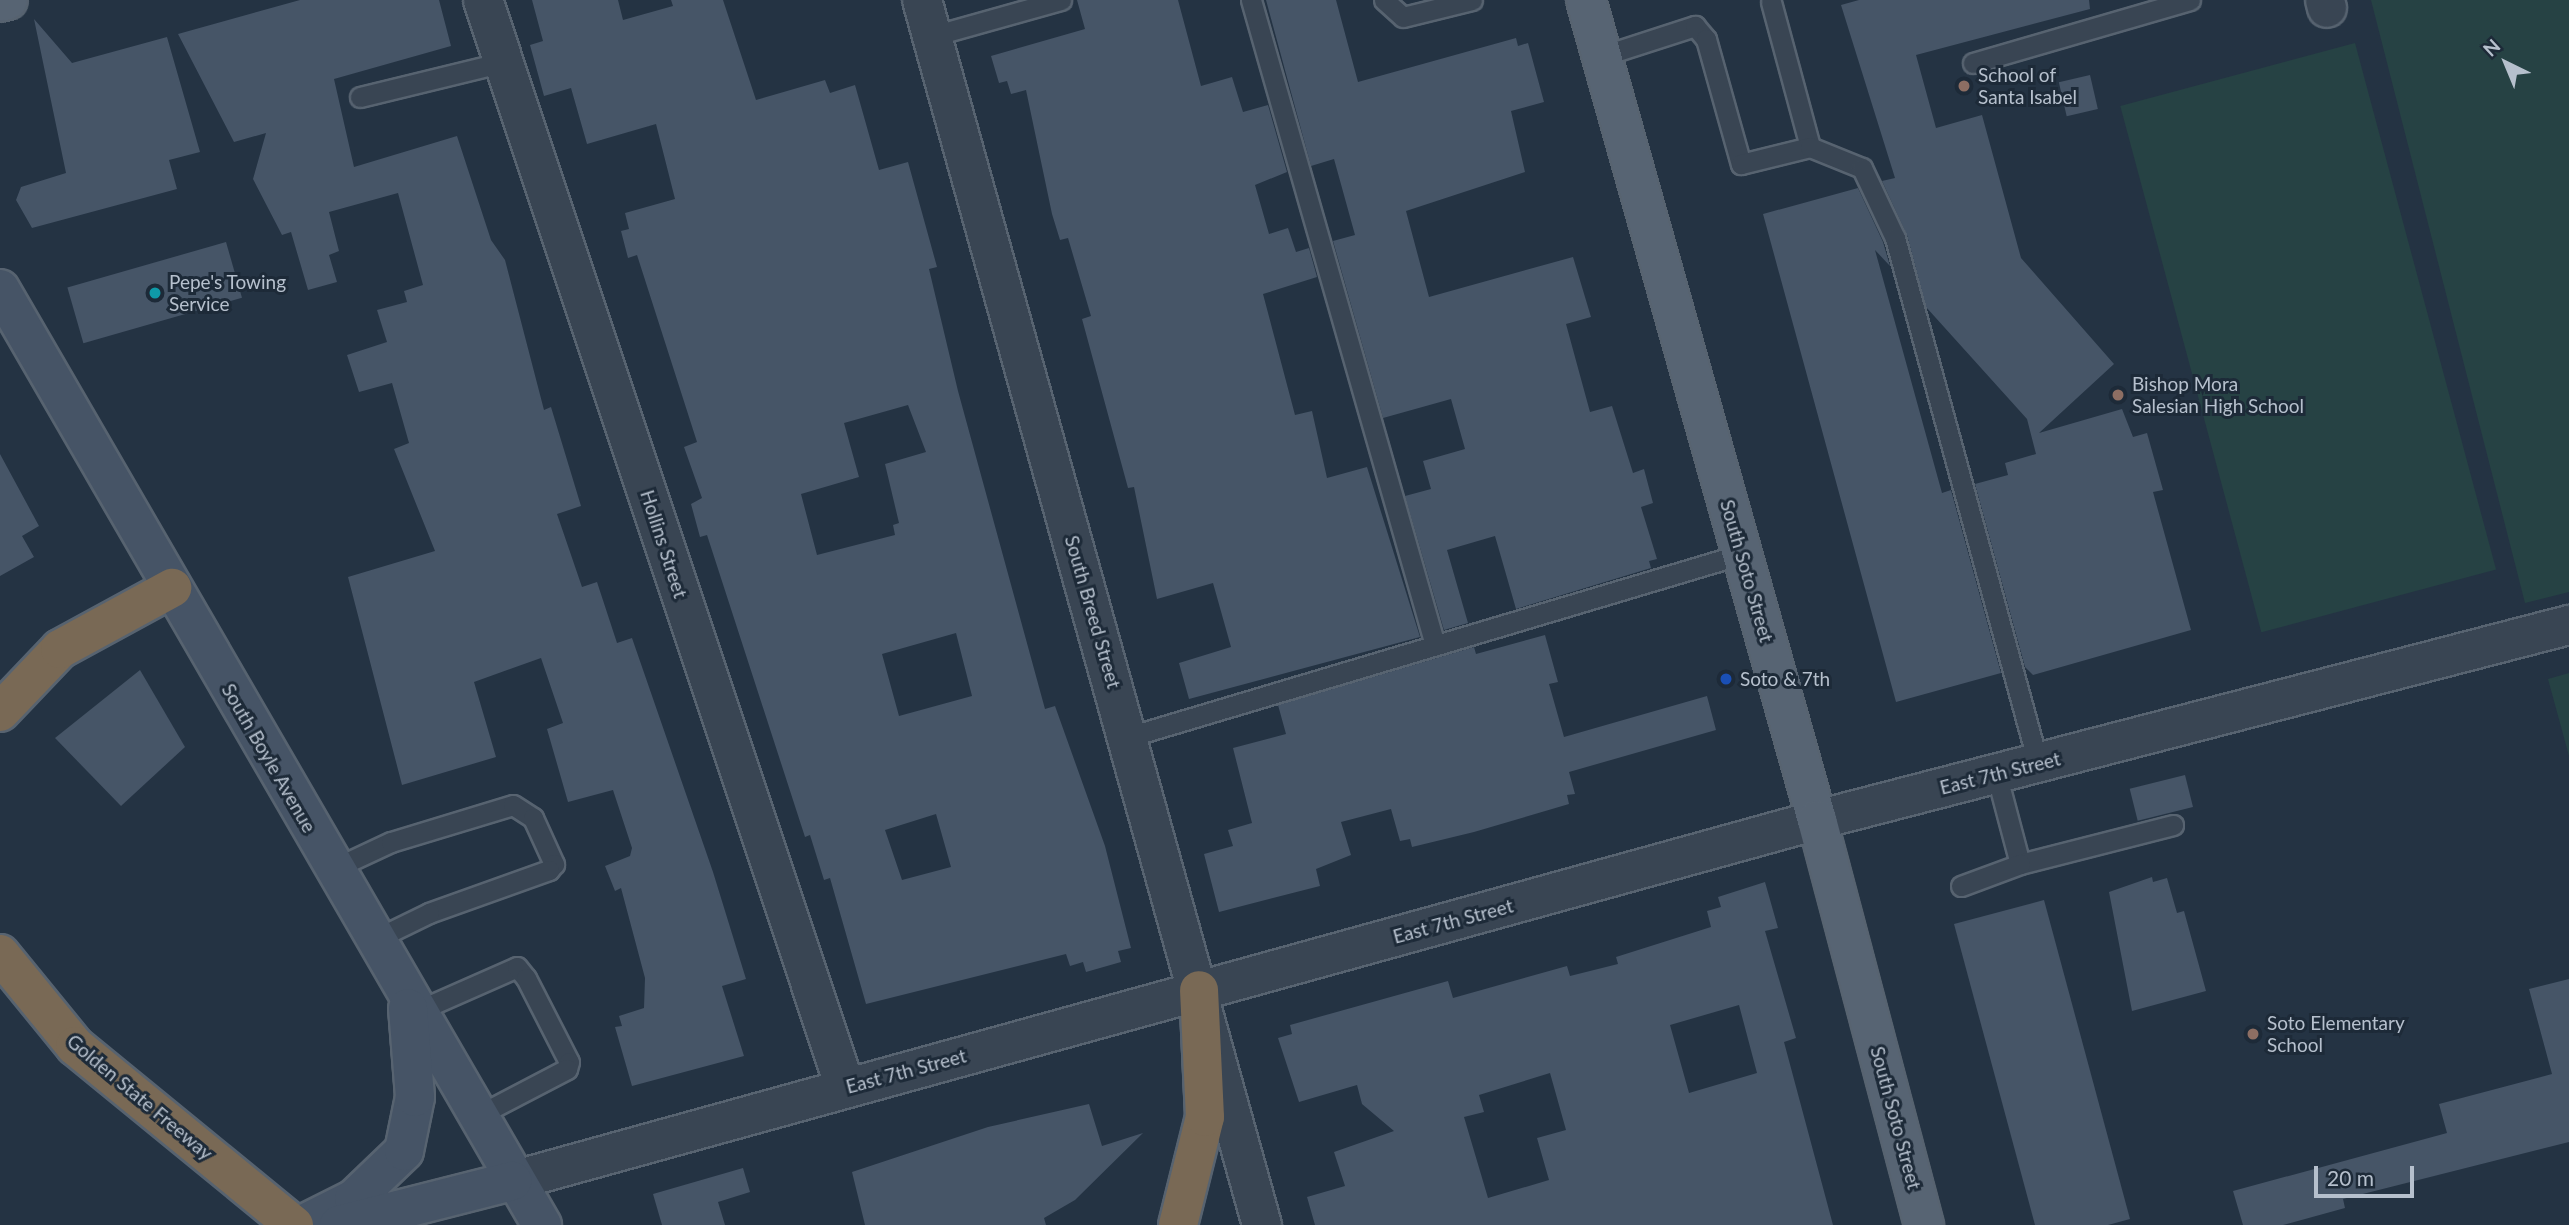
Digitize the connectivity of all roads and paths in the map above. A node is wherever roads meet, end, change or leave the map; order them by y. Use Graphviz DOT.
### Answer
graph roads {
  1 [pos="8,0"];
  2 [pos="483,0"];
  3 [pos="922,0"];
  4 [pos="1061,0"];
  5 [pos="1251,0"];
  6 [pos="1384,0"];
  7 [pos="1472,0"];
  8 [pos="1586,0"];
  9 [pos="2190,0"];
  10 [pos="0,2"];
  11 [pos="1770,2"];
  12 [pos="2160,4"];
  13 [pos="932,36"];
  14 [pos="1602,56"];
  15 [pos="504,62"];
  16 [pos="1973,63"];
  17 [pos="360,97"];
  18 [pos="1810,147"];
  19 [pos="0,289"];
  20 [pos="1742,554"];
  21 [pos="172,588"];
  22 [pos="2569,625"];
  23 [pos="1435,645"];
  24 [pos="0,712"];
  25 [pos="1128,737"];
  26 [pos="2038,763"];
  27 [pos="1996,773"];
  28 [pos="1817,820"];
  29 [pos="2172,825"];
  30 [pos="2020,864"];
  31 [pos="333,869"];
  32 [pos="1961,886"];
  33 [pos="374,940"];
  34 [pos="0,954"];
  35 [pos="1199,990"];
  36 [pos="412,1006"];
  37 [pos="845,1087"];
  38 [pos="475,1116"];
  39 [pos="512,1181"];
  40 [pos="356,1213"];
  41 [pos="294,1225"];
  42 [pos="302,1225"];
  43 [pos="542,1225"];
  44 [pos="1178,1225"];
  45 [pos="1262,1225"];
  46 [pos="1924,1225"];
  1 -- 10 [label="main road"];
  2 -- 15 [label="street, Hollins Street"];
  3 -- 13 [label="street, South Breed Street"];
  4 -- 13 [label="lane"];
  5 -- 23 [label="lane"];
  6 -- 7 [label="lane"];
  8 -- 14 [label="main road, South Soto Street"];
  9 -- 12 [label="lane"];
  11 -- 18 [label="lane"];
  12 -- 16 [label="lane"];
  13 -- 25 [label="street, South Breed Street"];
  14 -- 18 [label="lane"];
  14 -- 20 [label="main road, South Soto Street"];
  15 -- 17 [label="lane"];
  15 -- 37 [label="street, Hollins Street"];
  18 -- 26 [label="lane"];
  19 -- 21 [label="main road, South Boyle Avenue"];
  20 -- 23 [label="lane"];
  20 -- 28 [label="main road, South Soto Street"];
  21 -- 24 [label="highway"];
  21 -- 31 [label="main road, South Boyle Avenue"];
  22 -- 26 [label="street, East 7th Street"];
  23 -- 25 [label="lane"];
  25 -- 35 [label="street, South Breed Street"];
  26 -- 27 [label="street, East 7th Street"];
  27 -- 28 [label="street, East 7th Street"];
  27 -- 30 [label="lane"];
  28 -- 35 [label="street, East 7th Street"];
  28 -- 46 [label="main road, South Soto Street"];
  29 -- 30 [label="lane"];
  30 -- 32 [label="lane"];
  31 -- 33 [label="main road, South Boyle Avenue"];
  31 -- 33 [label="lane"];
  33 -- 36 [label="main road, South Boyle Avenue"];
  34 -- 41 [label="highway, Golden State Freeway"];
  35 -- 37 [label="street, East 7th Street"];
  35 -- 44 [label="highway"];
  35 -- 45 [label="street, South Breed Street"];
  36 -- 38 [label="main road, South Boyle Avenue"];
  36 -- 38 [label="lane"];
  36 -- 40 [label="main road"];
  37 -- 39 [label="street, East 7th Street"];
  38 -- 39 [label="main road, South Boyle Avenue"];
  39 -- 40 [label="main road, East 7th Street"];
  39 -- 43 [label="main road, South Boyle Avenue"];
  40 -- 42 [label="main road"];
}
